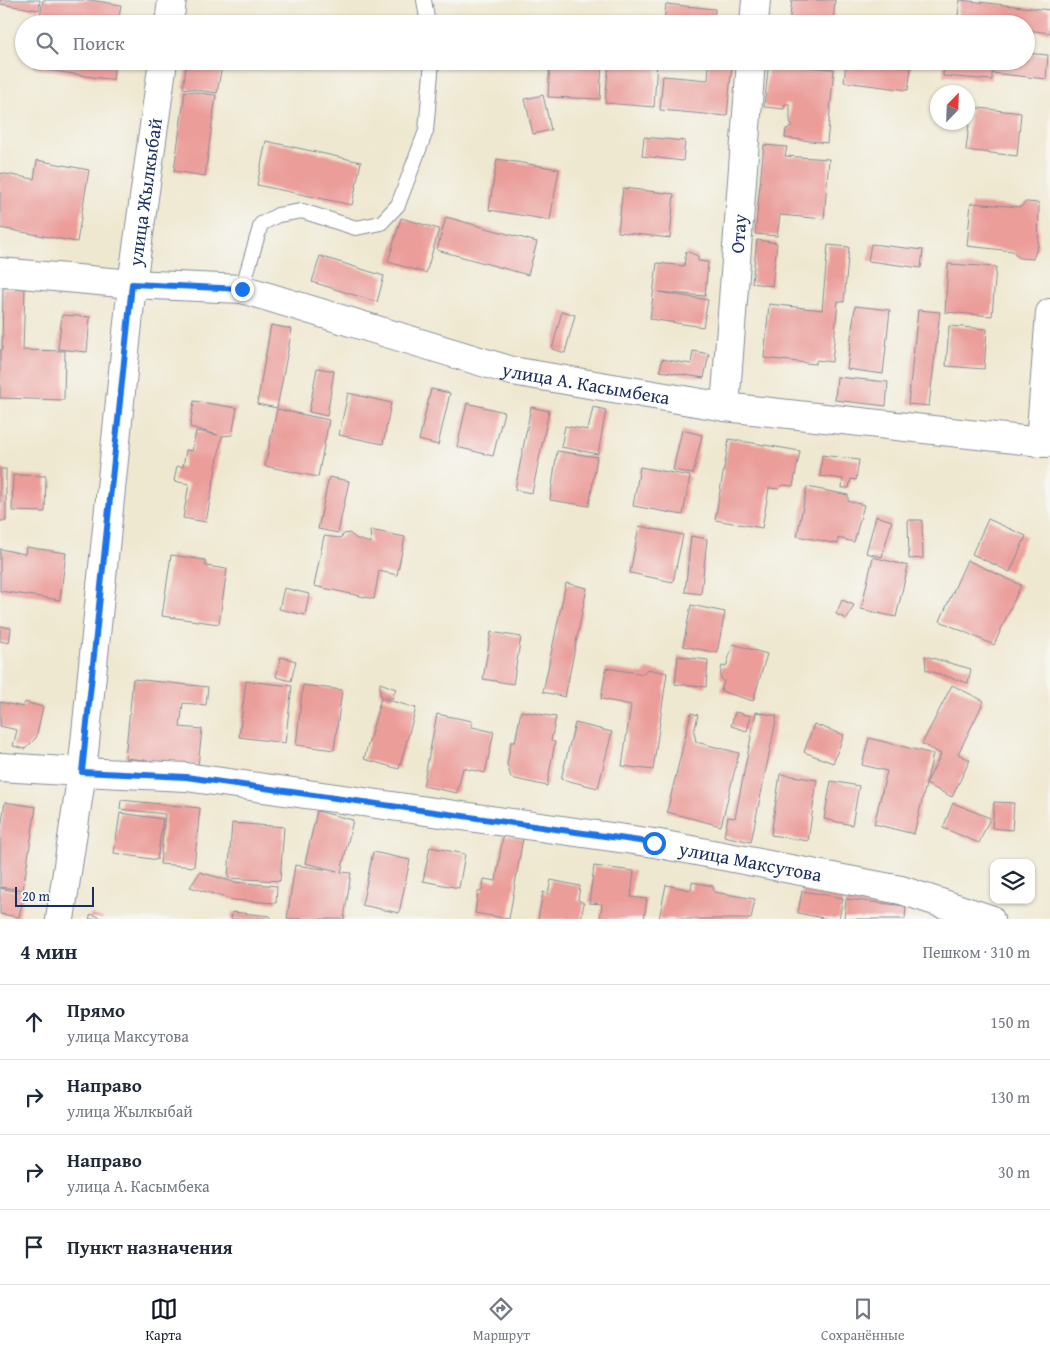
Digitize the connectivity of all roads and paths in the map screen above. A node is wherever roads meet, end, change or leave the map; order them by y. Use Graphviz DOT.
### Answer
graph roads {
  1 [pos="172,0"];
  2 [pos="424,0"];
  3 [pos="756,0"];
  4 [pos="170,15"];
  5 [pos="426,15"];
  6 [pos="755,15"];
  7 [pos="162,70"];
  8 [pos="431,70"];
  9 [pos="750,70"];
  10 [pos="0,272"];
  11 [pos="132,284"];
  12 [pos="242,289"];
  13 [pos="1050,313"];
  14 [pos="725,407"];
  15 [pos="1045,443"];
  16 [pos="0,767"];
  17 [pos="82,772"];
  18 [pos="944,912"];
  19 [pos="60,919"];
  20 [pos="990,919"];
  1 -- 4 [label="street"];
  2 -- 5 [label="lane"];
  3 -- 6 [label="street"];
  7 -- 11 [label="street, улица Жылкыбай"];
  8 -- 12 [label="lane"];
  9 -- 14 [label="street, Отау"];
  10 -- 11 [label="street, улица А. Касымбека"];
  11 -- 12 [label="street, улица А. Касымбека"];
  11 -- 17 [label="street, улица Жылкыбай"];
  12 -- 14 [label="street, улица А. Касымбека"];
  13 -- 15 [label="street"];
  14 -- 15 [label="street, улица А. Касымбека"];
  16 -- 17 [label="street, улица Максутова"];
  17 -- 18 [label="street, улица Максутова"];
  17 -- 19 [label="street, улица Жылкыбай"];
  18 -- 20 [label="street, улица Максутова"];
}
